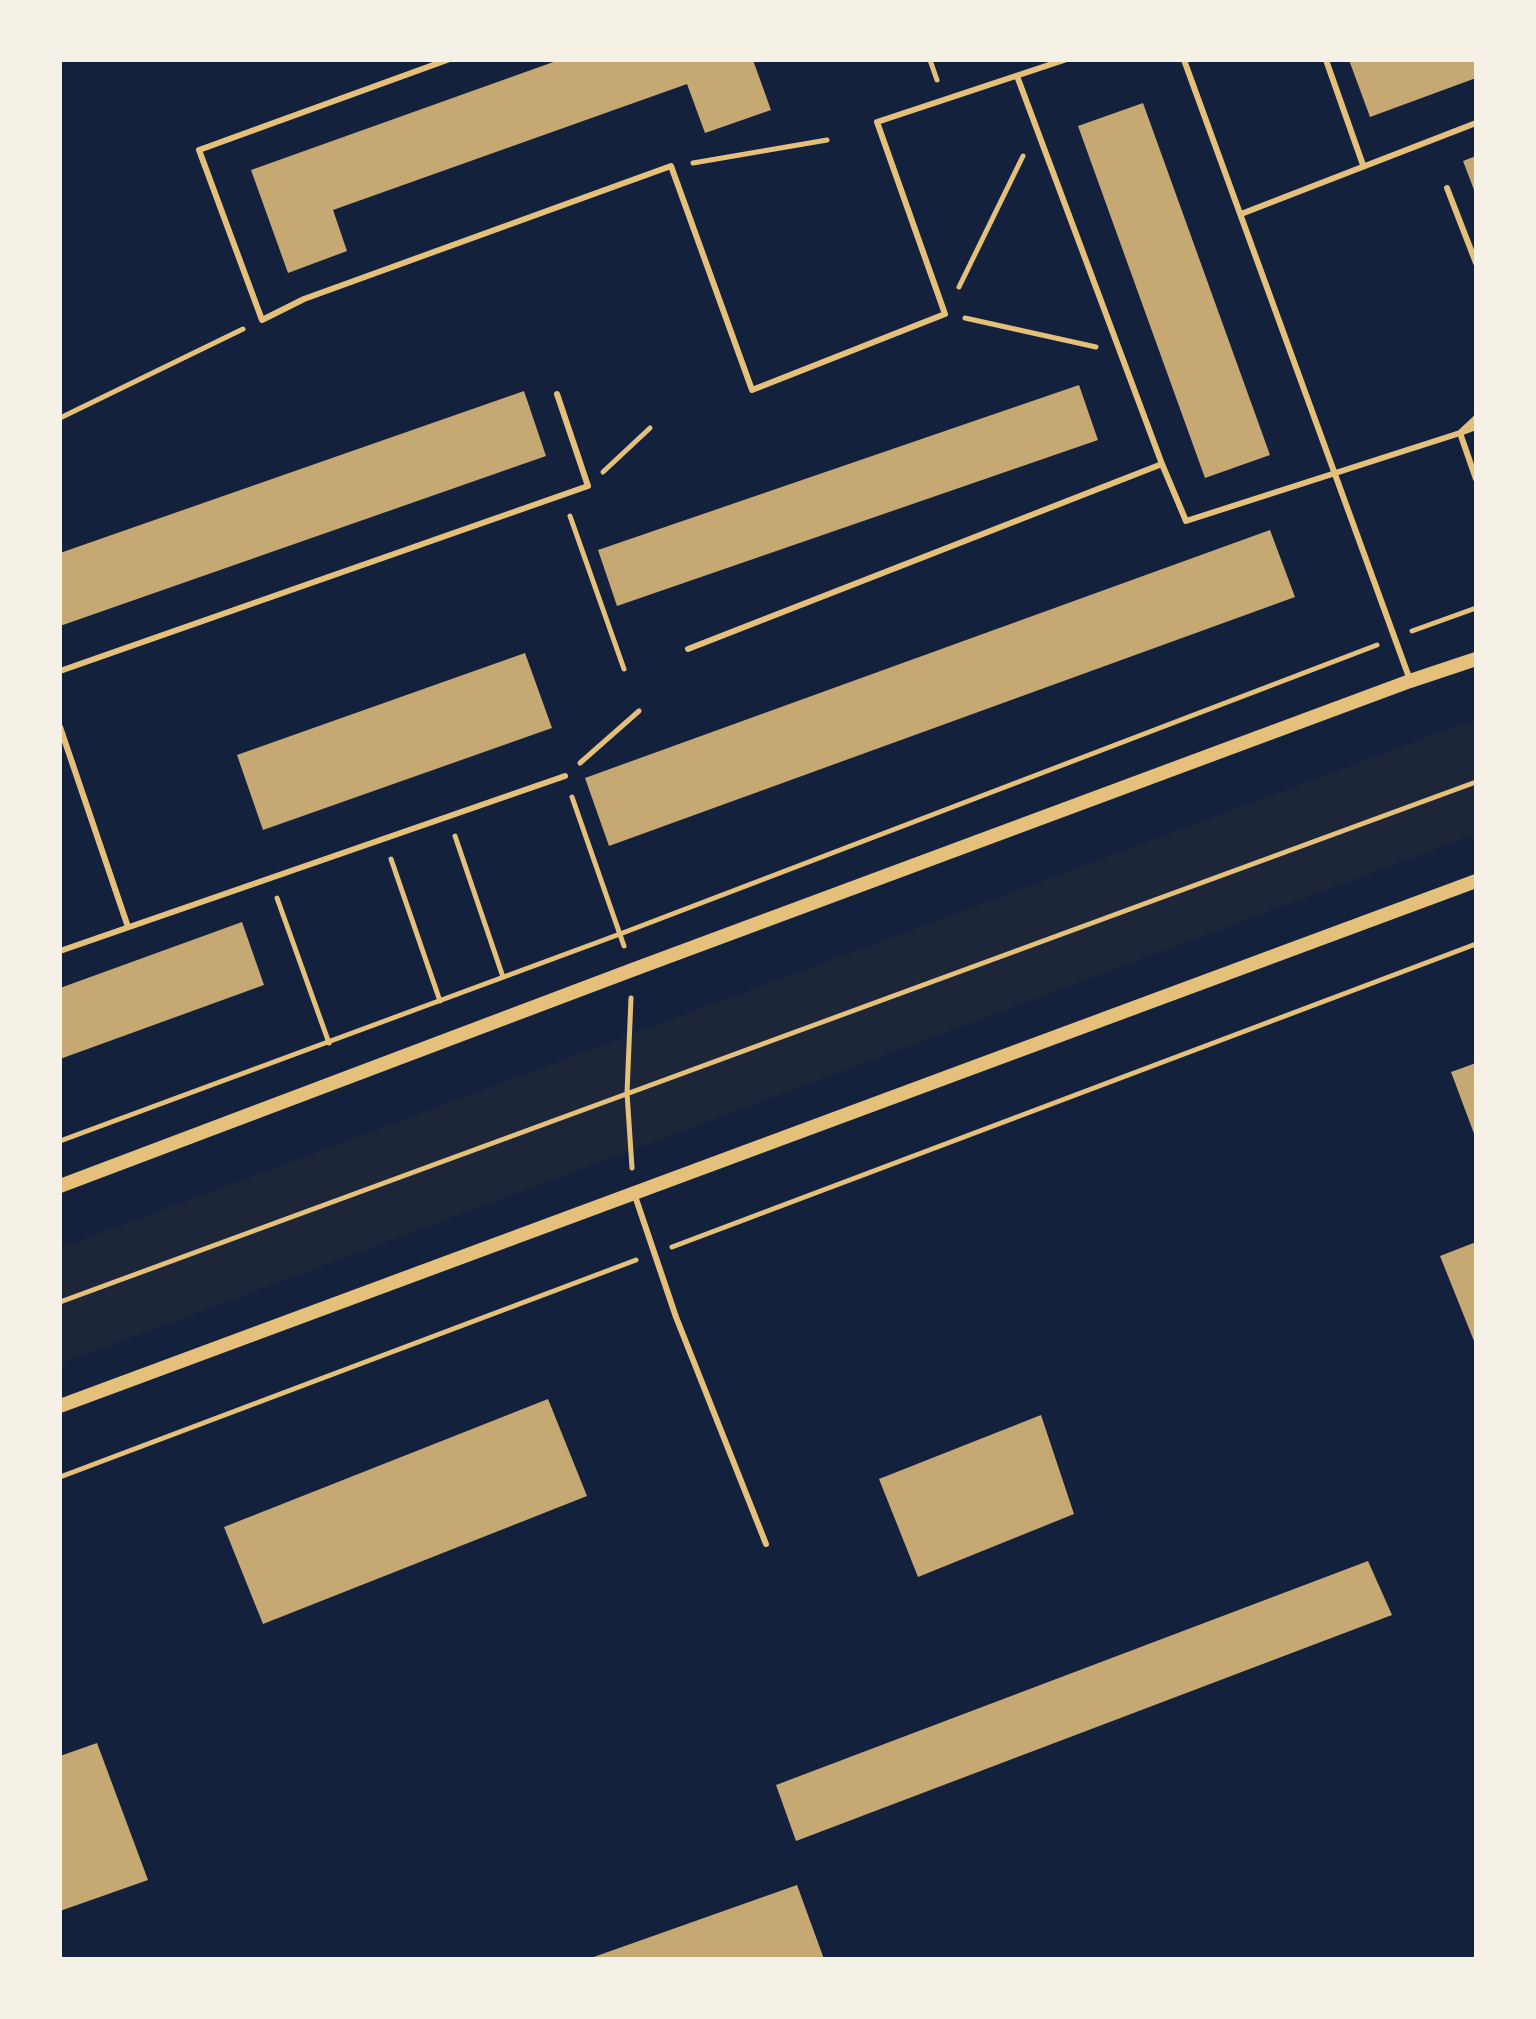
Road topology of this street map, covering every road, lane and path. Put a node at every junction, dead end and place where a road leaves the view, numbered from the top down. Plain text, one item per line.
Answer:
1 (447, 60) edge
2 (1064, 60) edge
3 (1184, 60) edge
4 (1326, 60) edge
5 (1017, 76) junction
6 (1476, 123) edge
7 (1037, 129) junction
8 (827, 140) dead end
9 (1363, 165) junction
10 (671, 166) junction
11 (1447, 188) dead end
12 (1241, 214) junction
13 (1476, 263) edge
14 (945, 314) junction
15 (262, 320) junction
16 (1120, 352) junction
17 (557, 394) dead end
18 (60, 418) edge
19 (1476, 418) edge
20 (1476, 427) edge
21 (650, 428) dead end
22 (1460, 433) junction
23 (1162, 464) junction
24 (1336, 475) junction
25 (1476, 479) edge
26 (588, 486) junction
27 (563, 494) junction
28 (1476, 608) edge
29 (1394, 638) junction
30 (688, 649) dead end
31 (1476, 659) edge
32 (624, 669) dead end
33 (60, 671) edge
34 (1410, 681) junction
35 (639, 711) dead end
36 (60, 727) edge
37 (565, 776) junction
38 (1476, 782) edge
39 (449, 816) junction
40 (384, 839) junction
41 (270, 878) junction
42 (1476, 881) edge
43 (128, 927) junction
44 (620, 934) junction
45 (1476, 944) edge
46 (60, 951) edge
47 (632, 970) junction
48 (503, 977) junction
49 (440, 1001) junction
50 (329, 1043) junction
51 (627, 1093) junction
52 (60, 1141) edge
53 (60, 1186) edge
54 (634, 1193) junction
55 (653, 1254) junction
56 (60, 1302) edge
57 (60, 1406) edge
58 (60, 1477) edge
59 (766, 1544) dead end

1 - 15 lane
2 - 5 lane
3 - 12 lane
4 - 9 lane
5 - 7 lane
5 - 14 lane
6 - 9 lane
7 - 14 path
7 - 16 lane
8 - 10 path
9 - 12 lane
10 - 14 lane
10 - 15 lane
11 - 13 lane
12 - 24 lane
14 - 16 path
15 - 18 path
16 - 23 lane
17 - 26 lane
19 - 22 lane
20 - 22 lane
21 - 26 path
22 - 24 lane
22 - 25 lane
23 - 24 lane
23 - 30 lane
24 - 29 lane
26 - 27 lane
27 - 32 path
27 - 33 lane
28 - 29 path
29 - 34 lane
29 - 44 path
31 - 34 street
34 - 47 street
35 - 37 path
36 - 43 lane
37 - 39 lane
37 - 44 path
38 - 51 path
39 - 40 lane
39 - 48 path
40 - 41 lane
40 - 49 path
41 - 43 lane
41 - 50 path
42 - 54 street
43 - 46 lane
44 - 47 path
44 - 48 path
45 - 55 path
47 - 51 path
47 - 53 street
48 - 49 path
49 - 50 path
50 - 52 path
51 - 54 path
51 - 56 path
54 - 55 lane
54 - 57 street
55 - 58 path
55 - 59 lane

